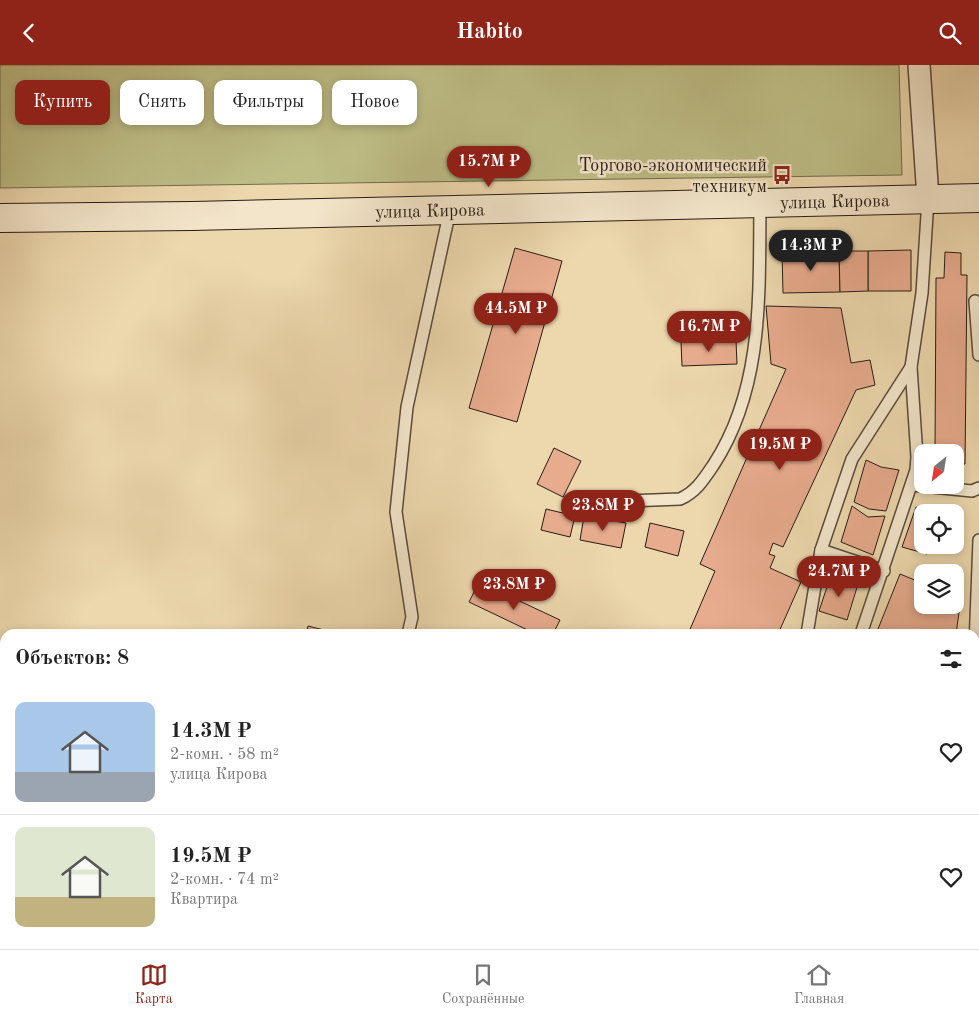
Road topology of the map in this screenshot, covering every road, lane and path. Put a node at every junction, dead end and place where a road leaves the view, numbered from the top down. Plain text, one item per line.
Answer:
1 (919, 65) edge
2 (928, 198) junction
3 (979, 198) edge
4 (760, 203) junction
5 (450, 210) junction
6 (0, 218) edge
7 (975, 301) dead end
8 (979, 355) edge
9 (911, 367) junction
10 (912, 485) junction
11 (979, 487) edge
12 (576, 503) dead end
13 (979, 540) edge
14 (821, 550) junction
15 (884, 571) junction
16 (409, 629) edge
17 (808, 629) edge
18 (863, 629) edge
19 (976, 629) edge

1 - 2 street
2 - 3 main road, улица Кирова
2 - 4 main road, улица Кирова
2 - 9 lane
4 - 5 main road, улица Кирова
4 - 12 lane
5 - 6 main road, улица Кирова
5 - 16 lane
7 - 8 lane
9 - 10 lane
9 - 14 lane
10 - 11 lane
10 - 15 lane
13 - 19 lane
14 - 15 lane
14 - 17 lane
15 - 18 lane

